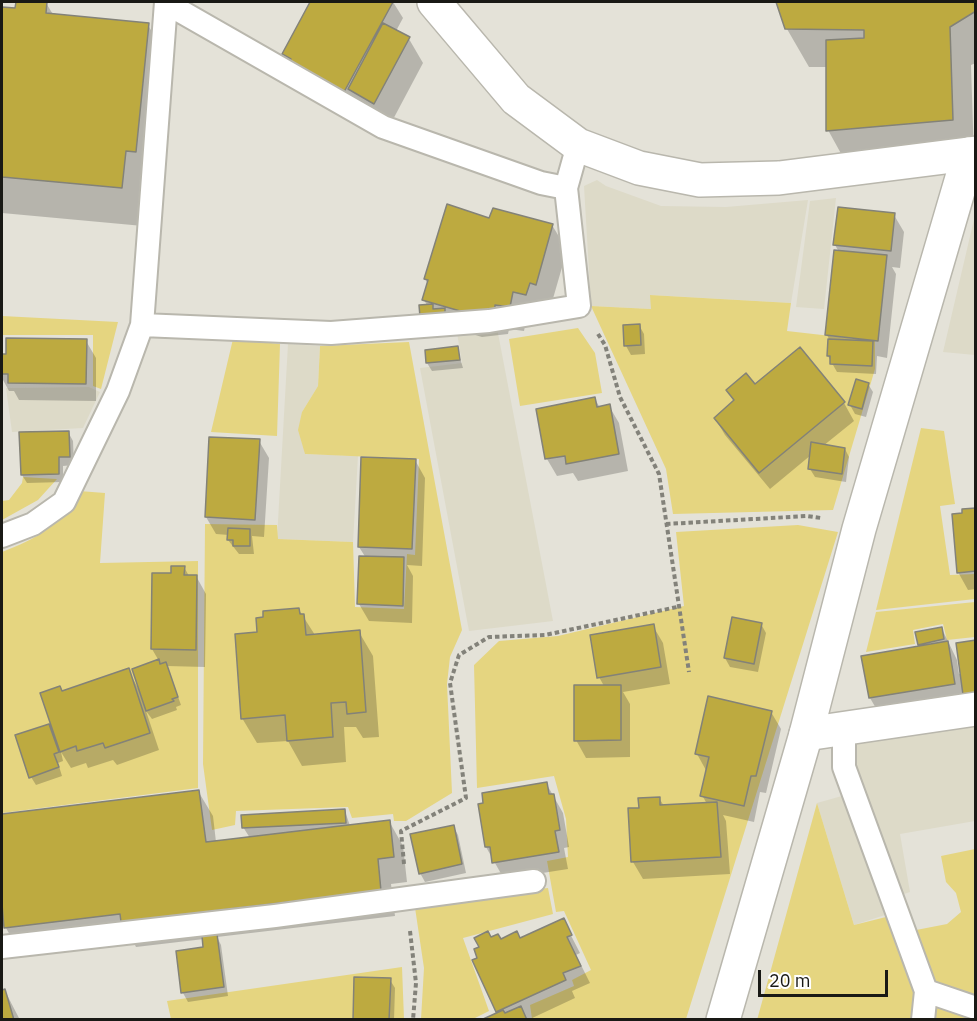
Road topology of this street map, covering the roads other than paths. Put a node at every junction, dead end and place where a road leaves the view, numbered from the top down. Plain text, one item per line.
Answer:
1 (166, 2) edge
2 (434, 2) edge
3 (578, 145) junction
4 (973, 147) edge
5 (566, 188) junction
6 (142, 325) junction
7 (2, 536) edge
8 (975, 709) edge
9 (844, 728) junction
10 (806, 734) junction
11 (534, 881) dead end
12 (2, 947) edge
13 (926, 991) junction
14 (975, 1008) edge
15 (723, 1020) edge
16 (923, 1020) edge

1 - 5 lane
1 - 6 lane
2 - 3 street
3 - 4 street
3 - 5 lane
4 - 10 street
5 - 6 lane
6 - 7 lane
8 - 9 street
9 - 10 street
9 - 13 lane
10 - 15 street
11 - 12 lane
13 - 14 lane
13 - 16 lane

